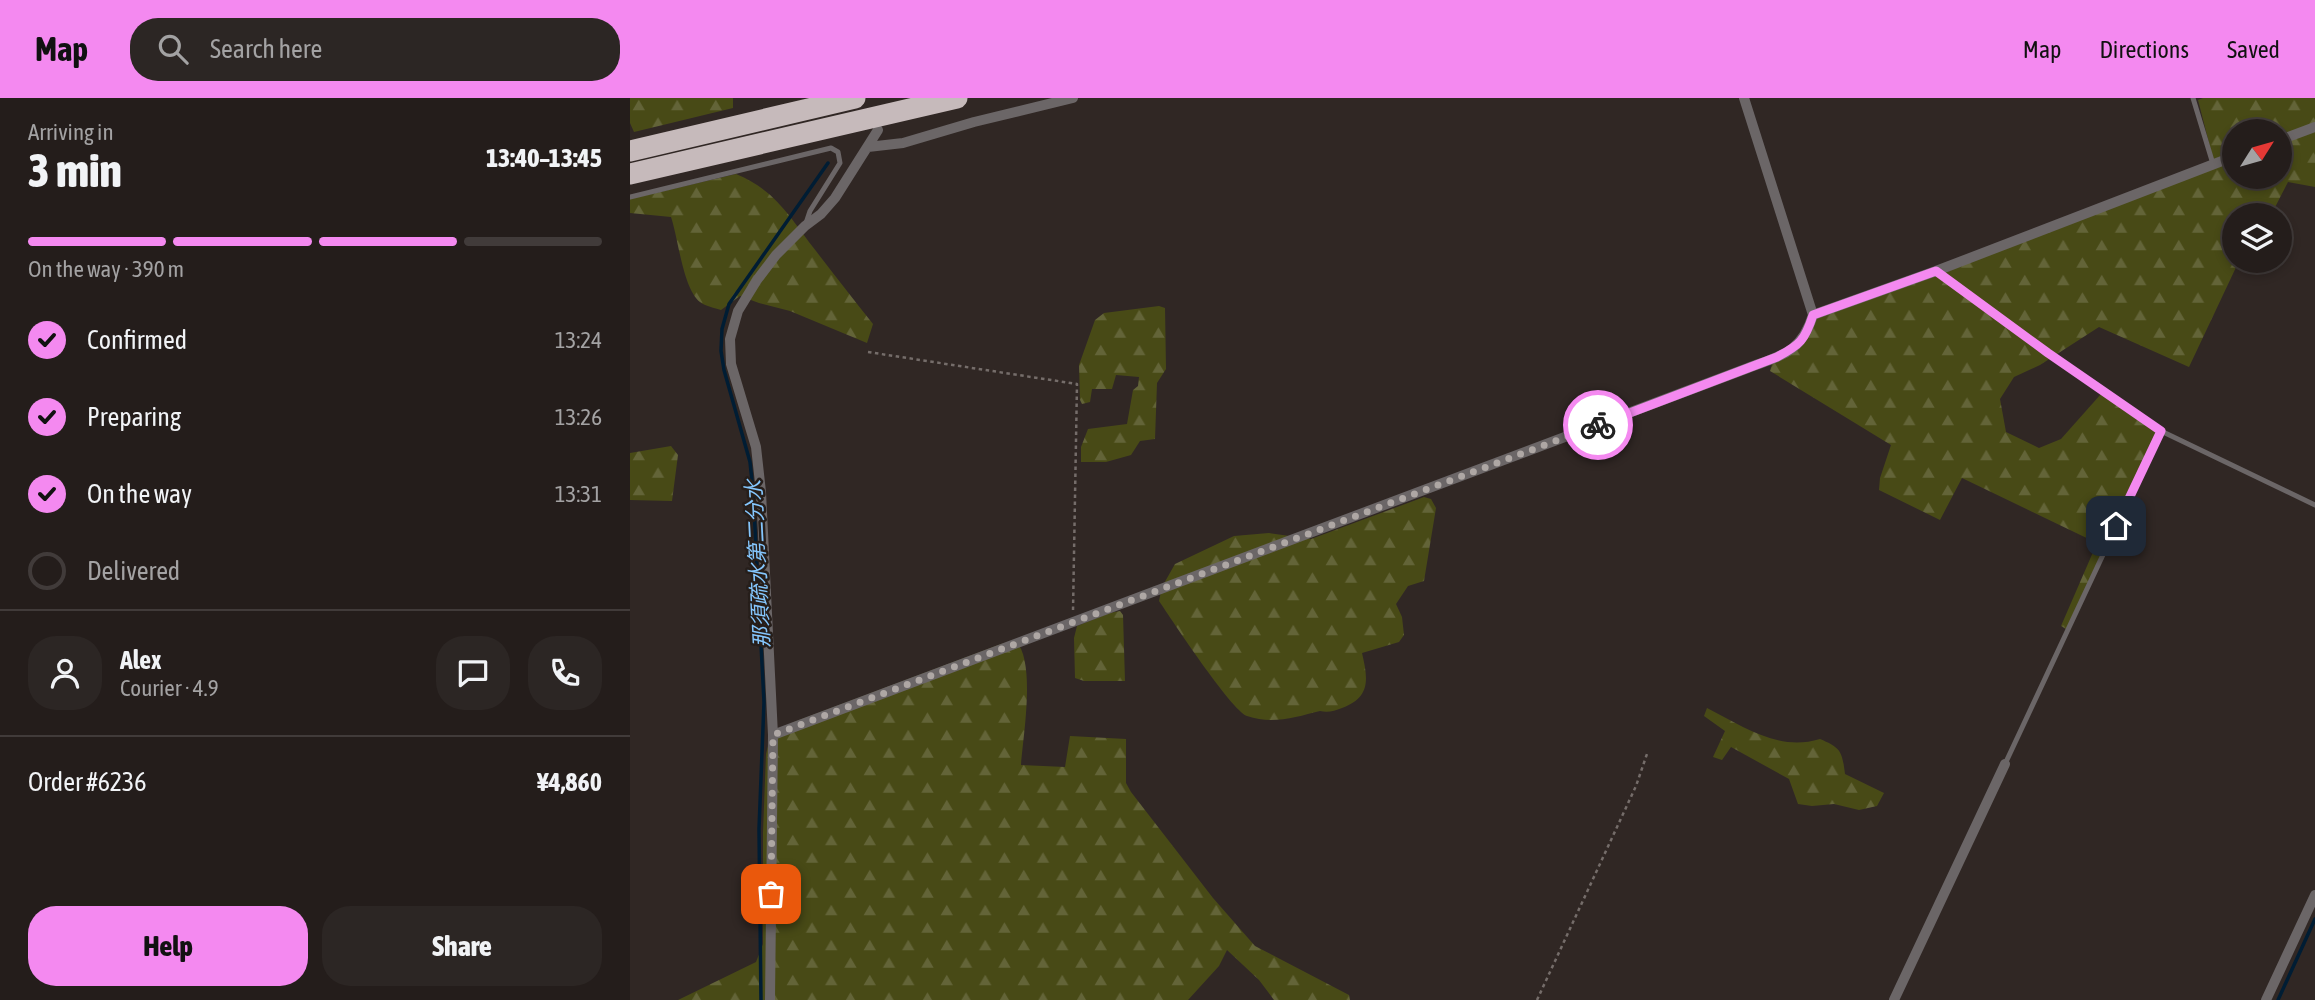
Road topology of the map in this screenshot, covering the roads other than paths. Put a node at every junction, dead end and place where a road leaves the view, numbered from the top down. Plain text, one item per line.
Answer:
1 (855, 98) edge
2 (957, 98) edge
3 (1073, 98) edge
4 (1744, 98) edge
5 (2193, 98) edge
6 (2315, 127) edge
7 (878, 130) dead end
8 (2292, 136) edge
9 (868, 148) junction
10 (630, 151) edge
11 (2222, 161) edge
12 (2213, 164) junction
13 (630, 174) edge
14 (630, 197) edge
15 (805, 226) junction
16 (1936, 271) junction
17 (1813, 315) junction
18 (2161, 431) junction
19 (2315, 505) edge
20 (773, 735) junction
21 (2005, 764) joint
22 (2315, 895) edge
23 (770, 1000) edge
24 (1894, 1000) edge
25 (2266, 1000) edge

1 - 10 highway
2 - 13 highway
3 - 9 street
4 - 17 street
5 - 12 lane
6 - 8 street
7 - 9 street
9 - 15 street
11 - 12 street
12 - 16 street
14 - 15 lane
15 - 20 street
16 - 17 street
16 - 18 lane
17 - 20 street
18 - 19 lane
18 - 21 lane
20 - 23 street
21 - 24 street
22 - 25 street

